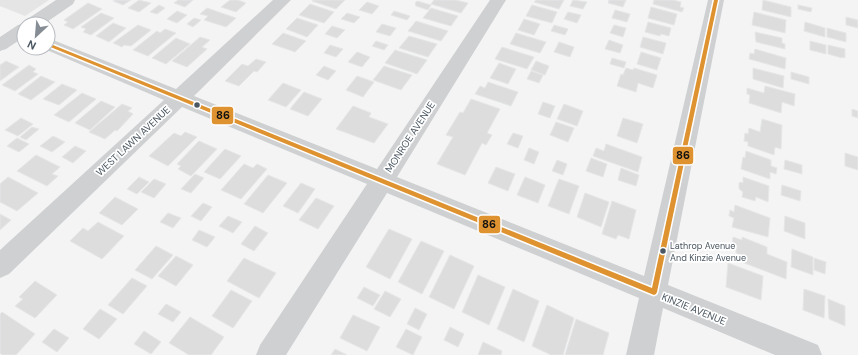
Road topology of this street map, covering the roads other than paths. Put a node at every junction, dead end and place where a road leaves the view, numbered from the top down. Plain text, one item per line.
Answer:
1 (67, 0) edge
2 (283, 0) edge
3 (498, 0) edge
4 (716, 0) edge
5 (45, 16) edge
6 (0, 24) edge
7 (16, 28) edge
8 (16, 35) edge
9 (0, 45) edge
10 (56, 47) edge
11 (179, 98) junction
12 (382, 181) junction
13 (0, 266) edge
14 (654, 292) junction
15 (270, 355) edge
16 (640, 355) edge
17 (808, 355) edge

1 - 5 street
2 - 11 street, WEST LAWN AVENUE
3 - 12 street, MONROE AVENUE
4 - 14 street
6 - 7 street
8 - 9 street
10 - 11 street, KINZIE AVENUE
11 - 12 street, KINZIE AVENUE
11 - 13 street, WEST LAWN AVENUE
12 - 14 street, KINZIE AVENUE
12 - 15 street, MONROE AVENUE
14 - 16 street
14 - 17 street, KINZIE AVENUE

